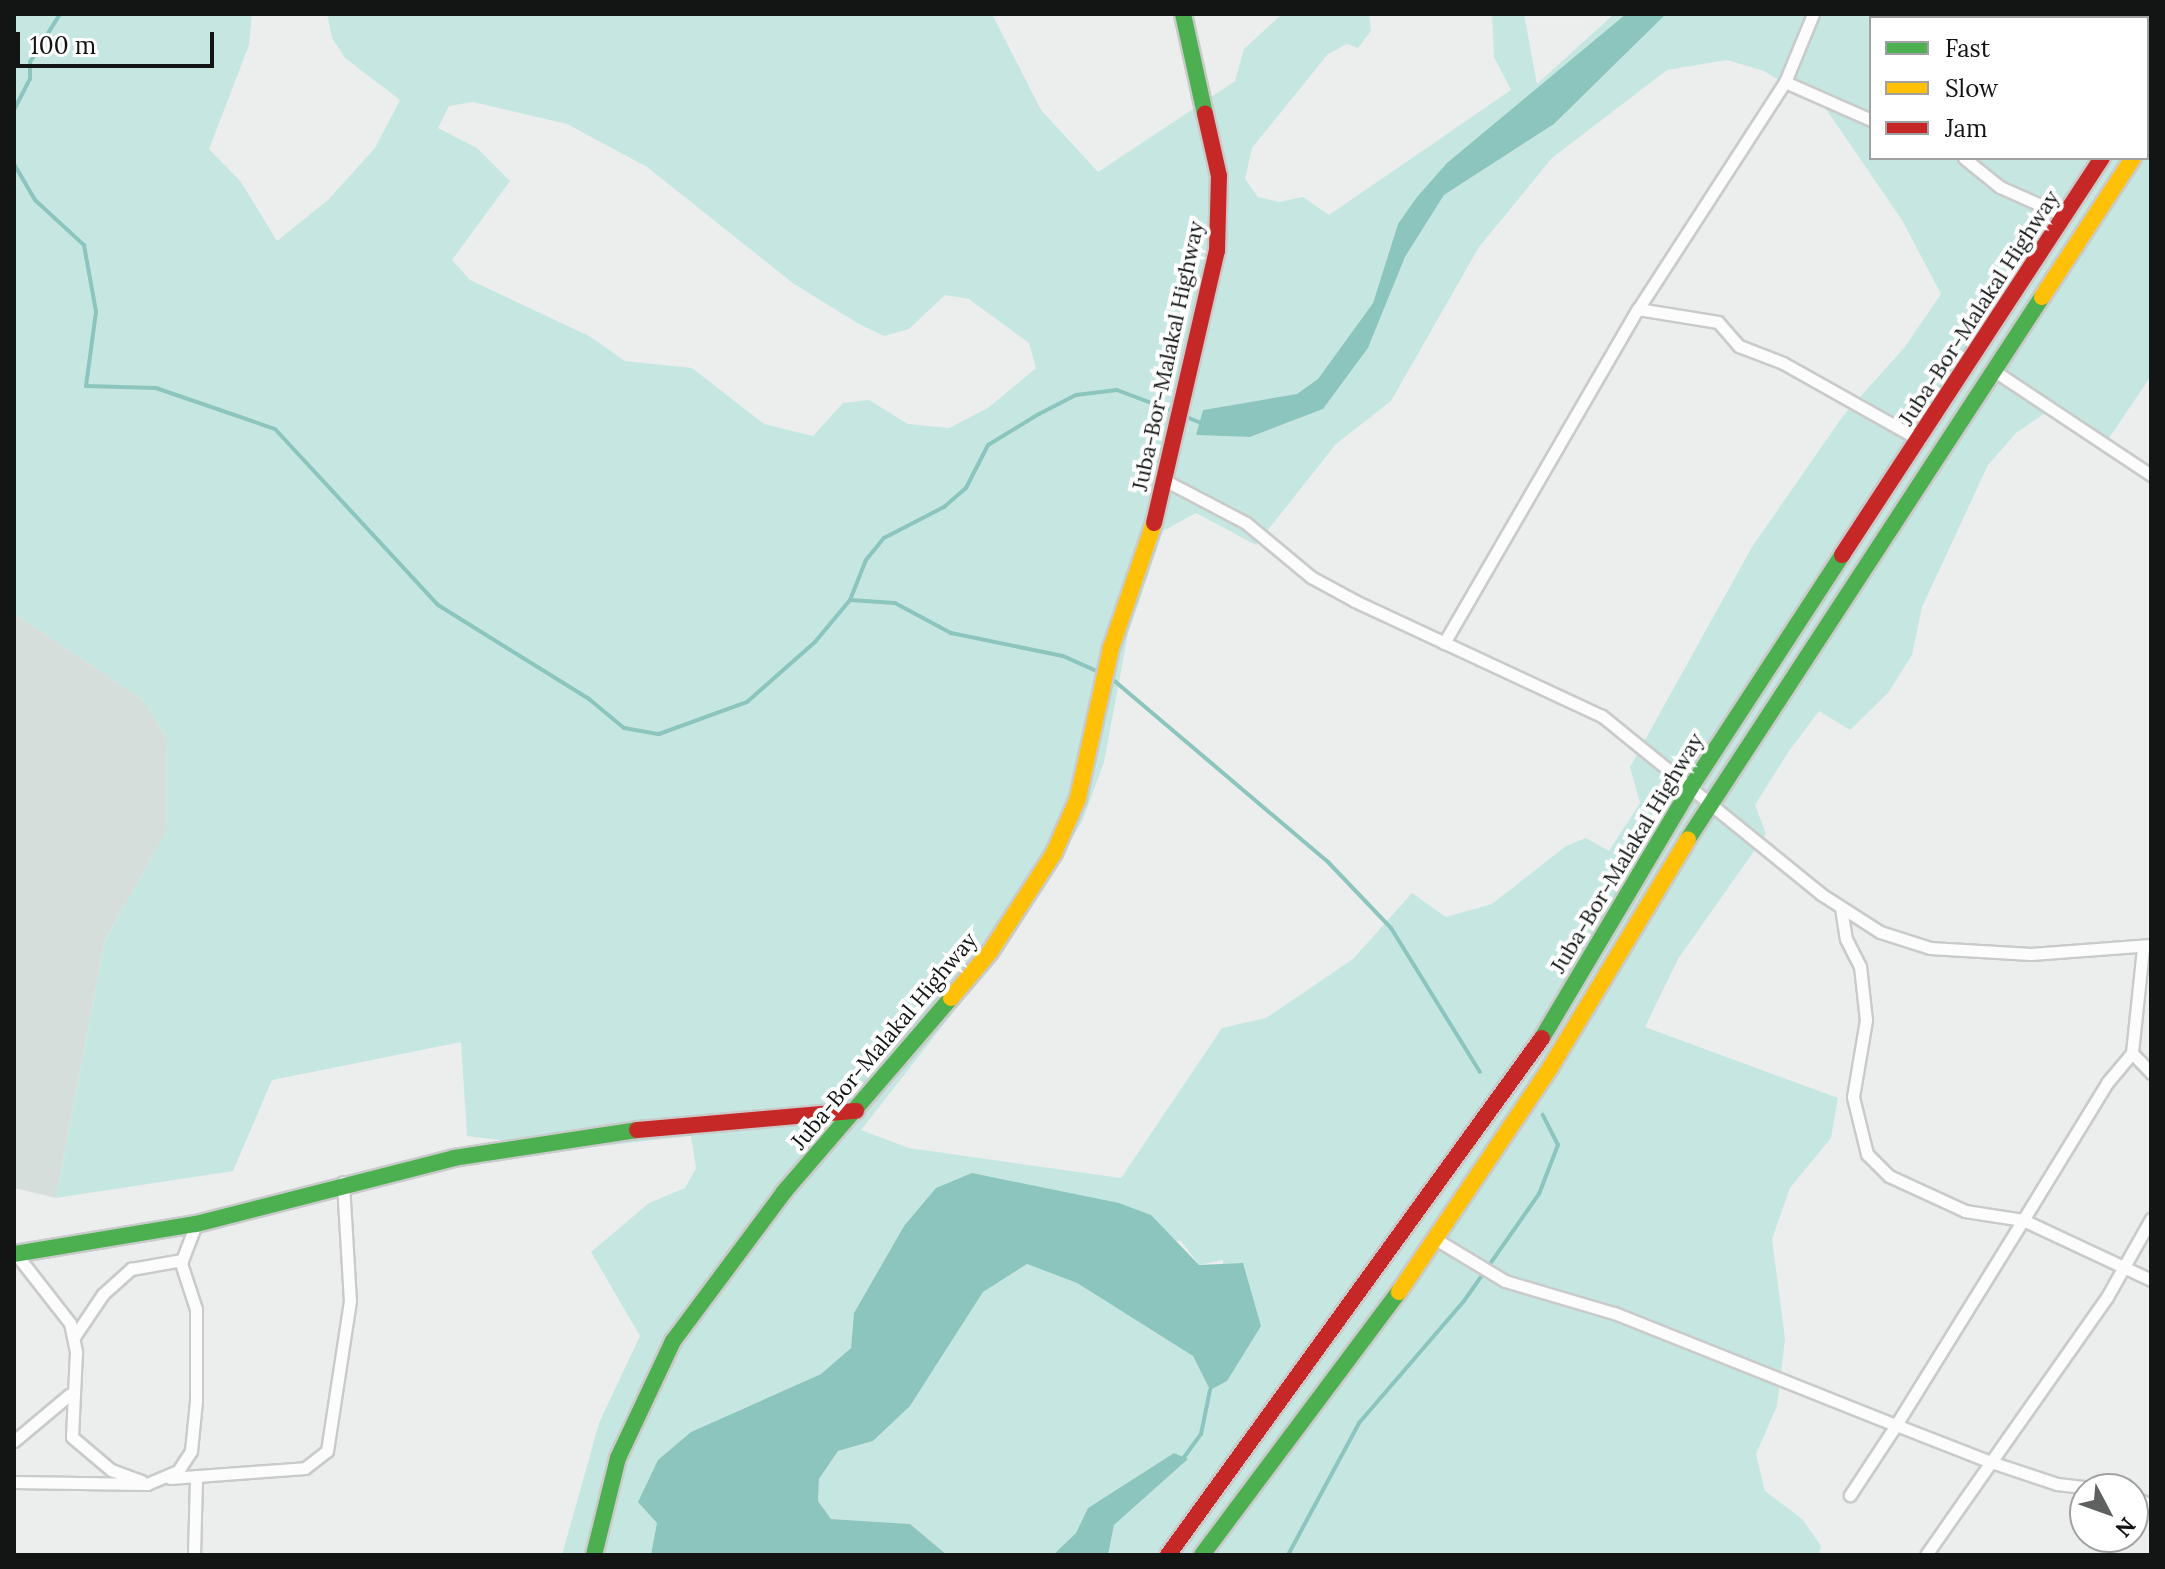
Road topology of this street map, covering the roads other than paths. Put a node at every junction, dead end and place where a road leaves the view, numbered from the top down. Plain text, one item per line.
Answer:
1 (1183, 14) edge
2 (1813, 14) edge
3 (1785, 82) junction
4 (1869, 119) edge
5 (1966, 160) edge
6 (2101, 160) edge
7 (2132, 160) edge
8 (2065, 216) junction
9 (1638, 309) junction
10 (1996, 372) junction
11 (1920, 440) junction
12 (2151, 475) edge
13 (1168, 482) junction
14 (1444, 643) junction
15 (1691, 787) junction
16 (1710, 803) junction
17 (1841, 908) junction
18 (2151, 945) edge
19 (2132, 1053) junction
20 (2151, 1073) edge
21 (856, 1111) junction
22 (343, 1182) junction
23 (2151, 1219) edge
24 (2023, 1220) junction
25 (196, 1224) junction
26 (1437, 1240) junction
27 (15, 1254) edge
28 (182, 1260) junction
29 (2125, 1264) junction
30 (2151, 1280) edge
31 (74, 1337) junction
32 (69, 1395) junction
33 (1896, 1425) junction
34 (14, 1441) edge
35 (1991, 1462) junction
36 (196, 1476) junction
37 (170, 1478) junction
38 (14, 1482) edge
39 (147, 1484) junction
40 (2069, 1485) edge
41 (1850, 1495) dead end
42 (194, 1555) edge
43 (594, 1555) edge
44 (1168, 1555) edge
45 (1202, 1555) edge
46 (1926, 1555) edge

1 - 13 main road, Juba-Bor-Malakal Highway
2 - 3 street
3 - 4 street
3 - 9 street
5 - 8 street
6 - 8 main road, Juba-Bor-Malakal Highway
7 - 10 main road, Juba-Bor-Malakal Highway
8 - 11 main road, Juba-Bor-Malakal Highway
9 - 11 street
9 - 14 street
10 - 12 street
10 - 16 main road, Juba-Bor-Malakal Highway
11 - 15 main road, Juba-Bor-Malakal Highway
13 - 14 street
13 - 21 main road, Juba-Bor-Malakal Highway
14 - 15 street
15 - 16 street
15 - 44 main road, Juba-Bor-Malakal Highway
16 - 17 street
16 - 26 main road, Juba-Bor-Malakal Highway
17 - 18 street
17 - 24 street
18 - 19 street
19 - 20 street
19 - 24 street
21 - 22 main road
21 - 43 main road, Juba-Bor-Malakal Highway
22 - 25 main road
22 - 36 street
23 - 29 street
24 - 29 street
24 - 33 street
25 - 27 main road
25 - 28 street
26 - 33 street
26 - 45 main road, Juba-Bor-Malakal Highway
27 - 31 street
28 - 31 street
28 - 37 street
29 - 30 street
29 - 35 street
31 - 32 street
32 - 34 street
32 - 39 street
33 - 35 street
33 - 41 street
35 - 40 street
35 - 46 street
36 - 37 street
36 - 42 street
37 - 39 street
38 - 39 street

